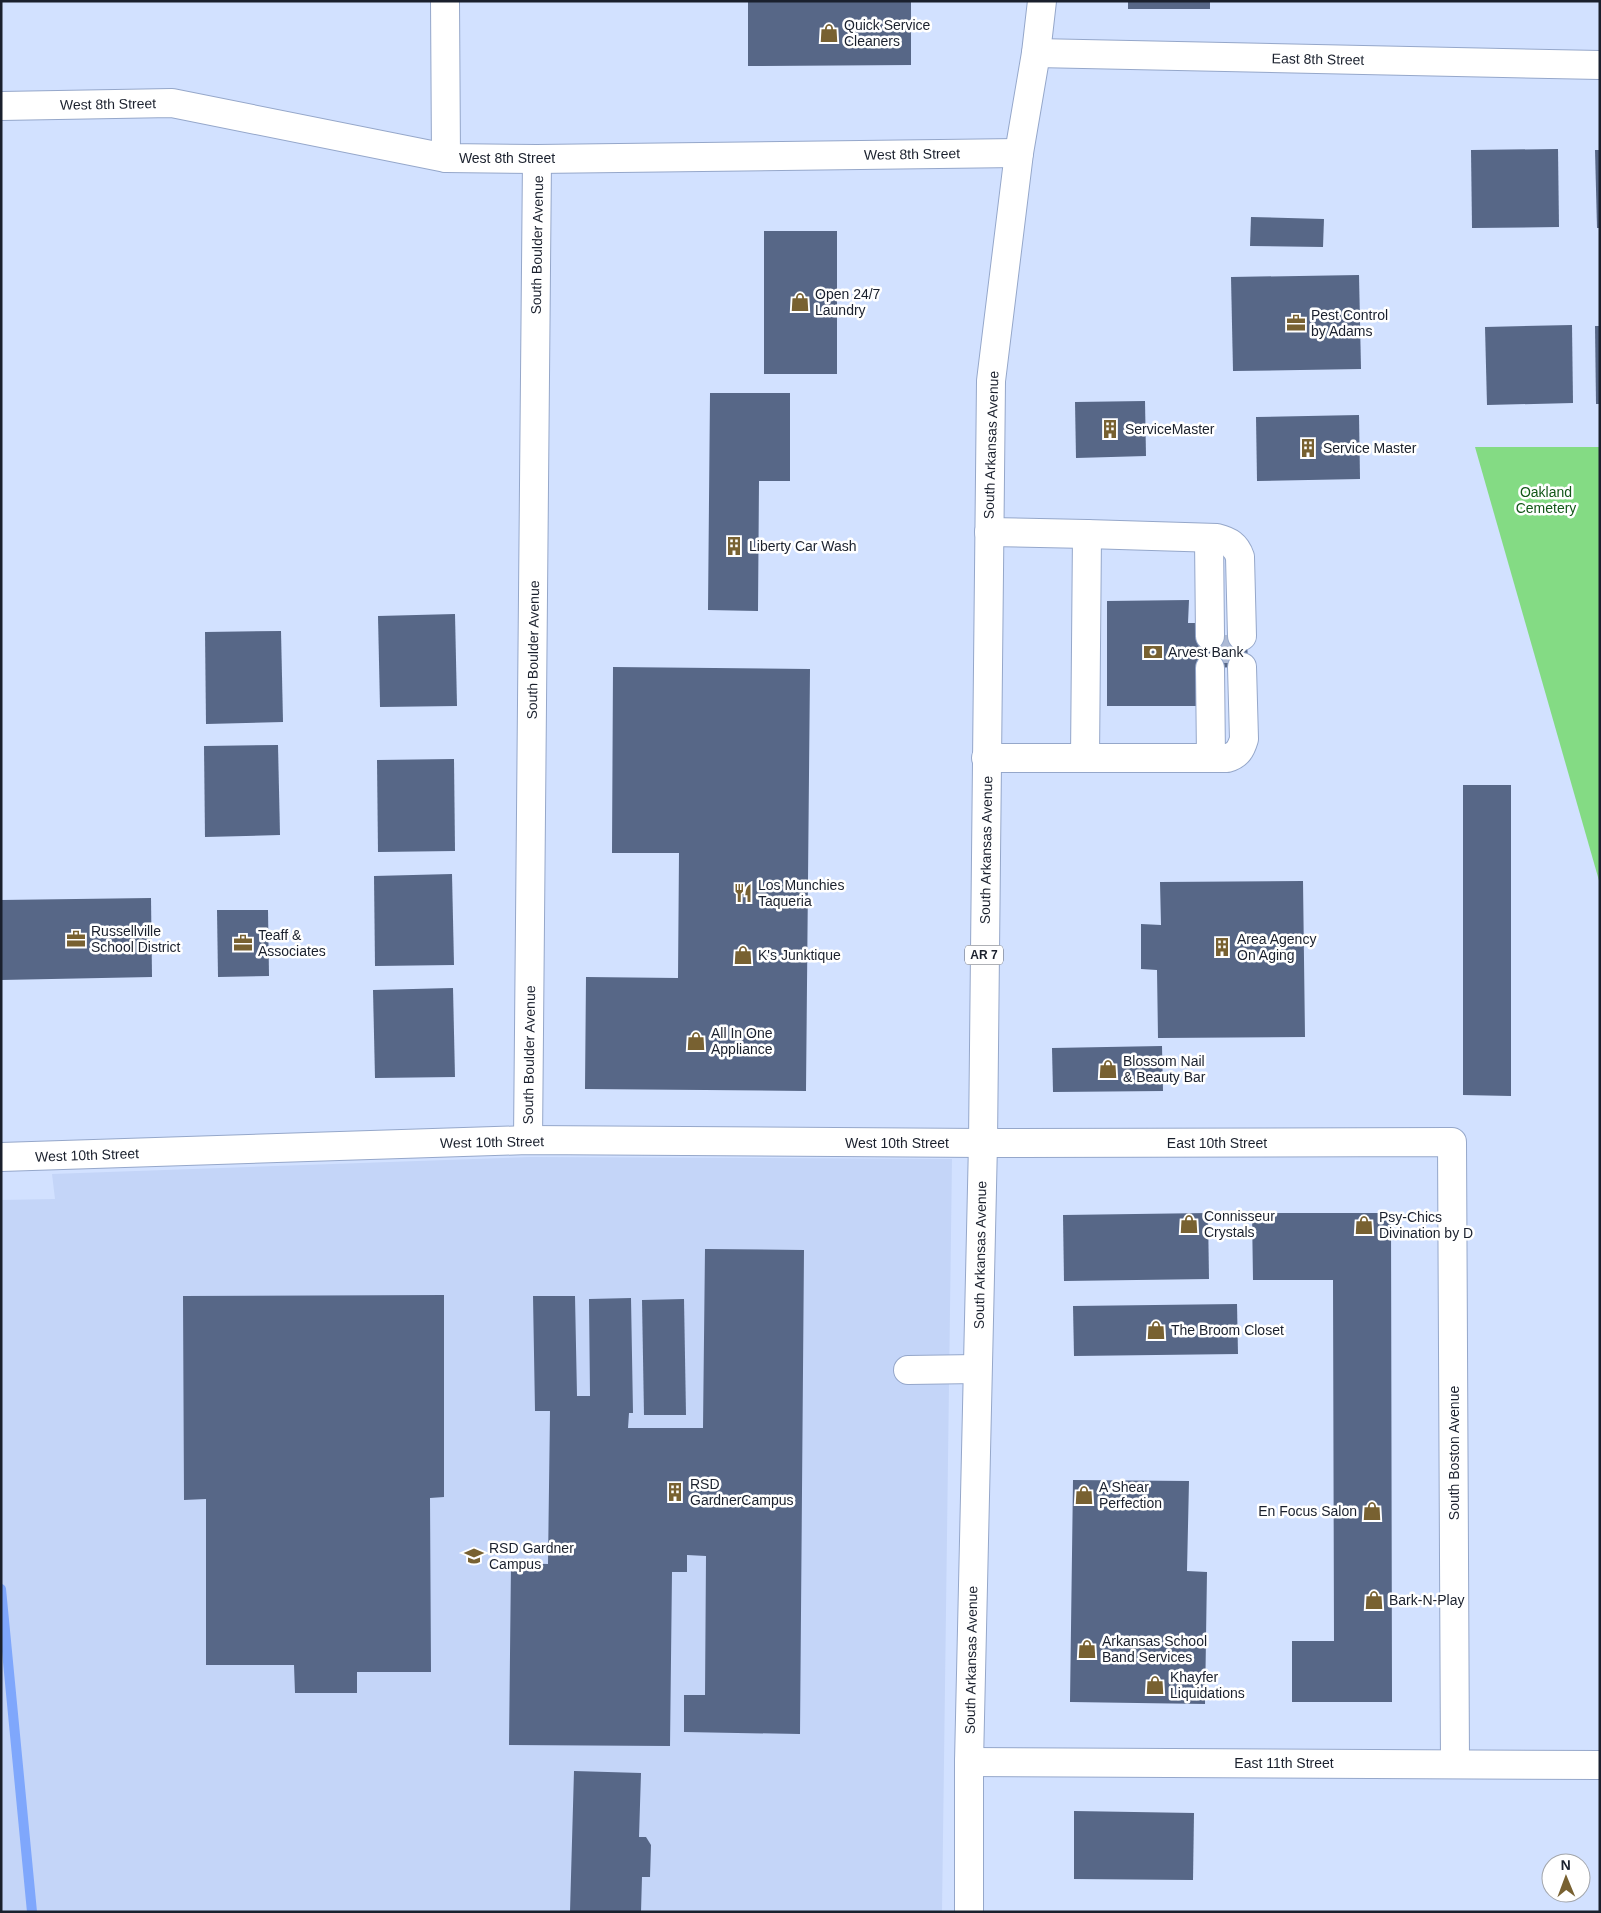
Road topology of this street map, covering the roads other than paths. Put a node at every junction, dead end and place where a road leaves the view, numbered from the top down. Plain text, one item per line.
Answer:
1 (446, 1) edge
2 (1042, 1) edge
3 (1036, 53) junction
4 (1600, 65) edge
5 (1, 106) edge
6 (1018, 152) junction
7 (446, 158) junction
8 (537, 159) junction
9 (988, 532) junction
10 (1087, 534) junction
11 (1226, 635) tunnel mouth
12 (1226, 667) tunnel mouth
13 (986, 758) junction
14 (1085, 758) junction
15 (528, 1140) junction
16 (1452, 1142) joint
17 (982, 1143) junction
18 (1, 1158) edge
19 (908, 1370) dead end
20 (977, 1370) junction
21 (969, 1762) junction
22 (1455, 1764) junction
23 (1600, 1765) edge
24 (970, 1912) edge

1 - 7 main road
2 - 3 main road, South Arkansas Avenue / AR 7
3 - 4 main road, East 8th Street
3 - 6 main road, South Arkansas Avenue / AR 7
5 - 7 main road, West 8th Street
6 - 8 main road, West 8th Street
6 - 9 main road, South Arkansas Avenue / AR 7
7 - 8 main road, West 8th Street
8 - 15 main road, South Boulder Avenue
9 - 10 main road
9 - 13 main road, South Arkansas Avenue / AR 7
10 - 11 main road
10 - 14 main road
12 - 14 main road
13 - 14 main road
13 - 17 main road, South Arkansas Avenue / AR 7
15 - 17 main road, West 10th Street
15 - 18 main road, West 10th Street
16 - 17 main road, East 10th Street
16 - 22 main road, South Boston Avenue
17 - 20 main road, South Arkansas Avenue / AR 7
19 - 20 main road
20 - 21 main road, South Arkansas Avenue / AR 7
21 - 22 main road, East 11th Street
21 - 24 main road, South Arkansas Avenue / AR 7
22 - 23 main road, East 11th Street

